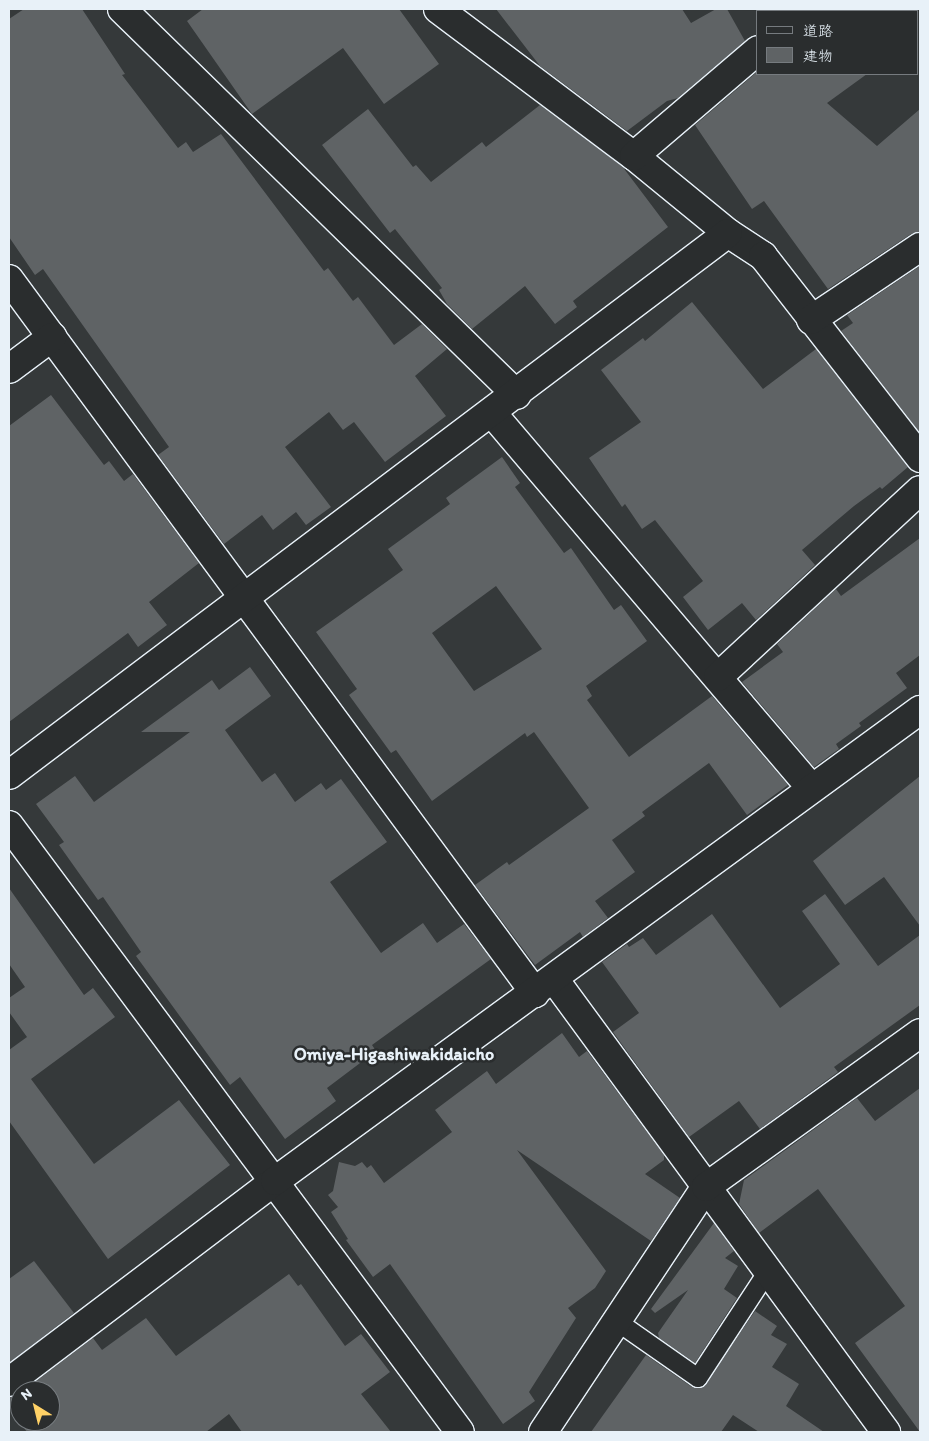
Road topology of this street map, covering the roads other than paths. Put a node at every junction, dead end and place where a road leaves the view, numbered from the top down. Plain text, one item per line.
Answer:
1 (122, 9) edge
2 (438, 9) edge
3 (756, 52) edge
4 (634, 156) junction
5 (728, 233) junction
6 (920, 247) edge
7 (9, 279) edge
8 (811, 320) junction
9 (52, 338) junction
10 (9, 369) edge
11 (516, 395) junction
12 (492, 413) junction
13 (920, 458) edge
14 (920, 490) edge
15 (245, 599) junction
16 (718, 677) junction
17 (920, 710) edge
18 (9, 775) edge
19 (811, 788) junction
20 (9, 825) edge
21 (544, 986) junction
22 (920, 1033) edge
23 (275, 1181) junction
24 (706, 1187) junction
25 (768, 1271) junction
26 (615, 1320) junction
27 (9, 1382) edge
28 (460, 1432) edge
29 (543, 1432) edge
30 (886, 1432) edge

1 - 11 street
2 - 4 street
3 - 4 street
4 - 5 street
5 - 8 street
5 - 11 street
6 - 8 street
7 - 9 street
8 - 13 street
9 - 10 street
9 - 15 street
11 - 12 street
12 - 15 street
12 - 16 street
14 - 16 street
15 - 18 street
15 - 21 street
16 - 19 street
17 - 19 street
19 - 21 street
20 - 23 street
21 - 23 street
21 - 24 street
22 - 24 street
23 - 27 street
23 - 28 street
24 - 25 street
24 - 26 street
25 - 26 lane
25 - 30 street
26 - 29 street

